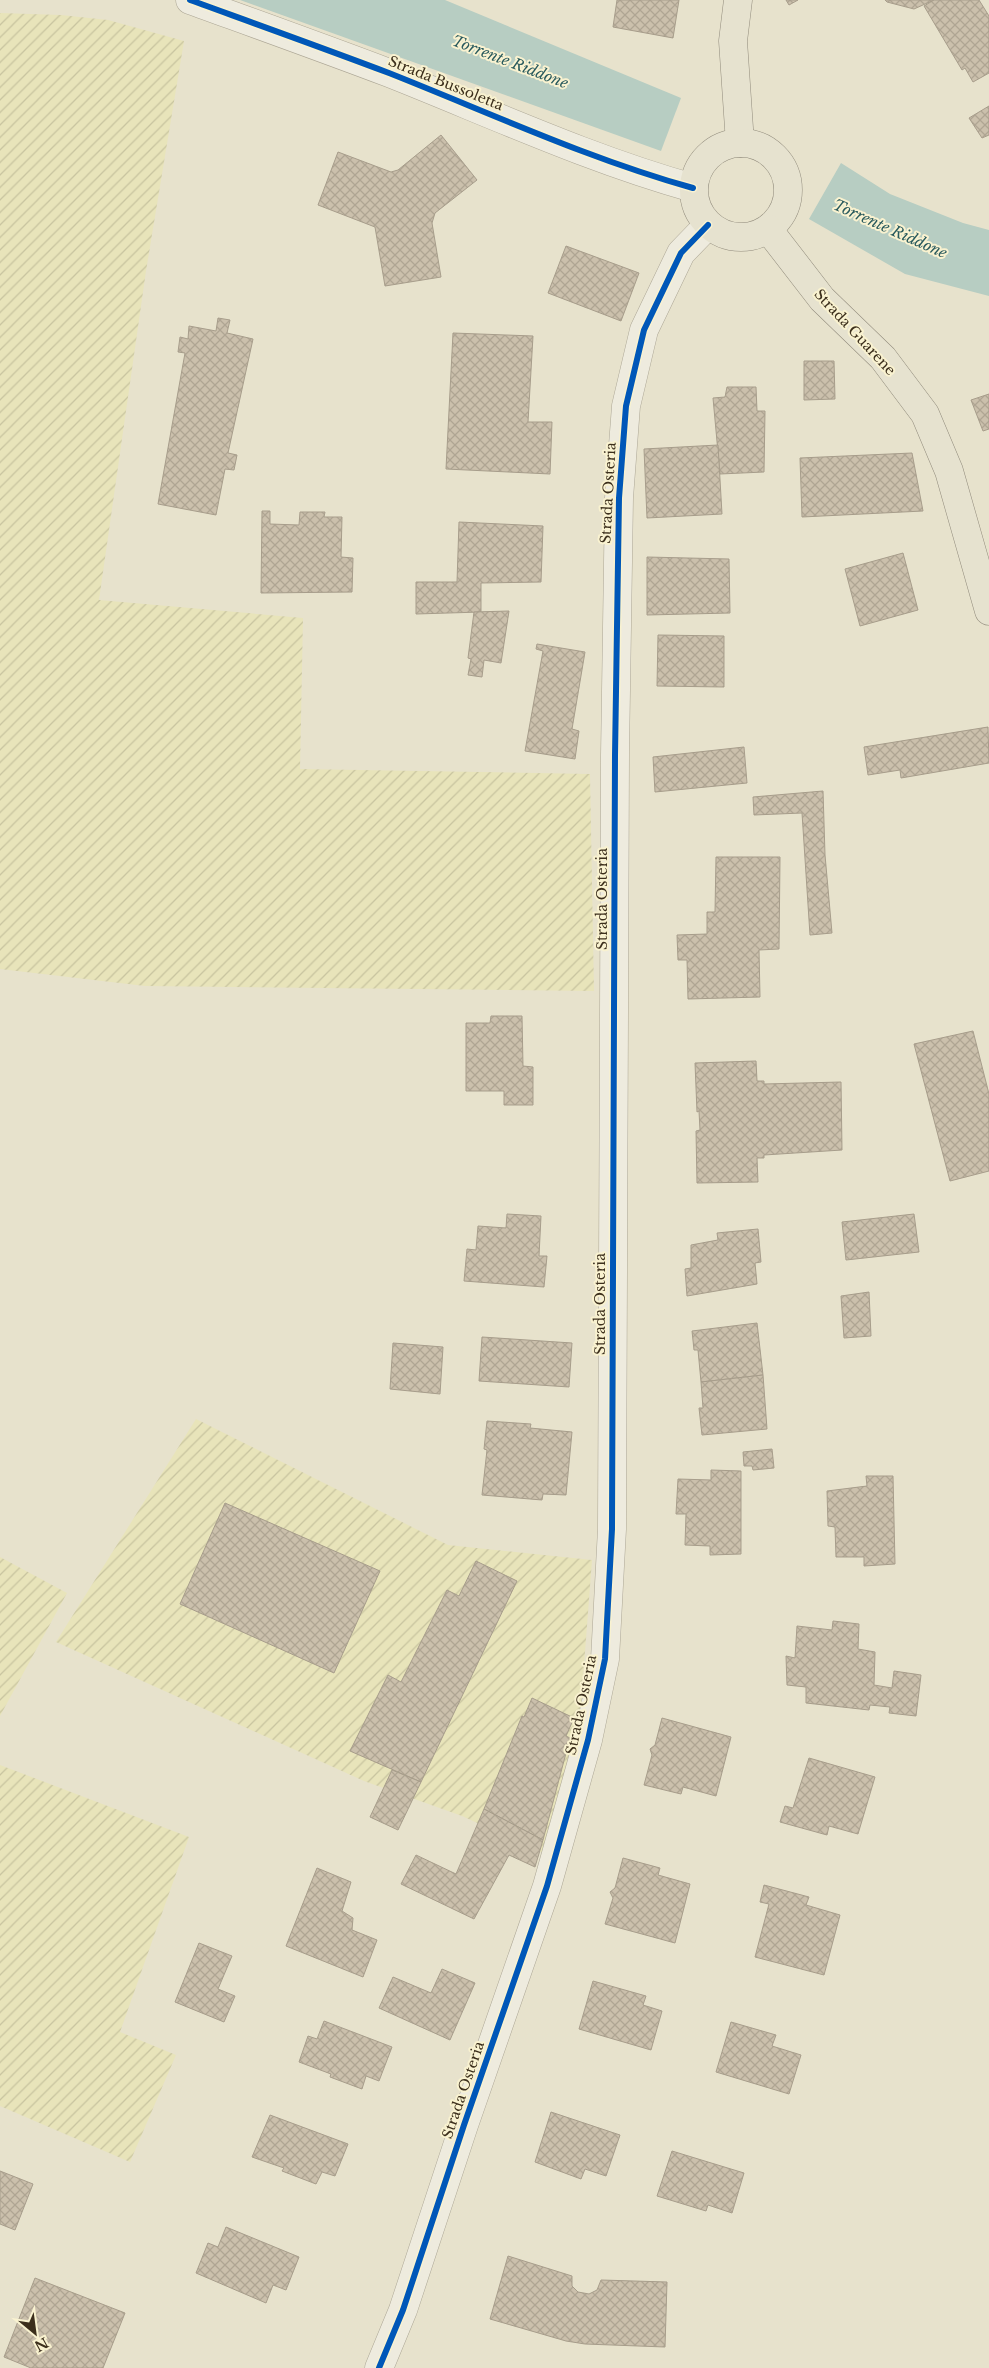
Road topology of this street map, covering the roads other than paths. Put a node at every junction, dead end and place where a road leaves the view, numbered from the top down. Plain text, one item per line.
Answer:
1 (190, 0) edge
2 (738, 0) edge
3 (740, 143) junction
4 (693, 188) junction
5 (708, 224) junction
6 (768, 229) junction
7 (989, 611) edge
8 (379, 2368) edge

1 - 4 street, Strada Bussoletta
2 - 3 main road
3 - 4 main road
3 - 6 main road
4 - 5 main road
5 - 6 main road
5 - 8 street, Strada Osteria
6 - 7 main road, Strada Guarene

